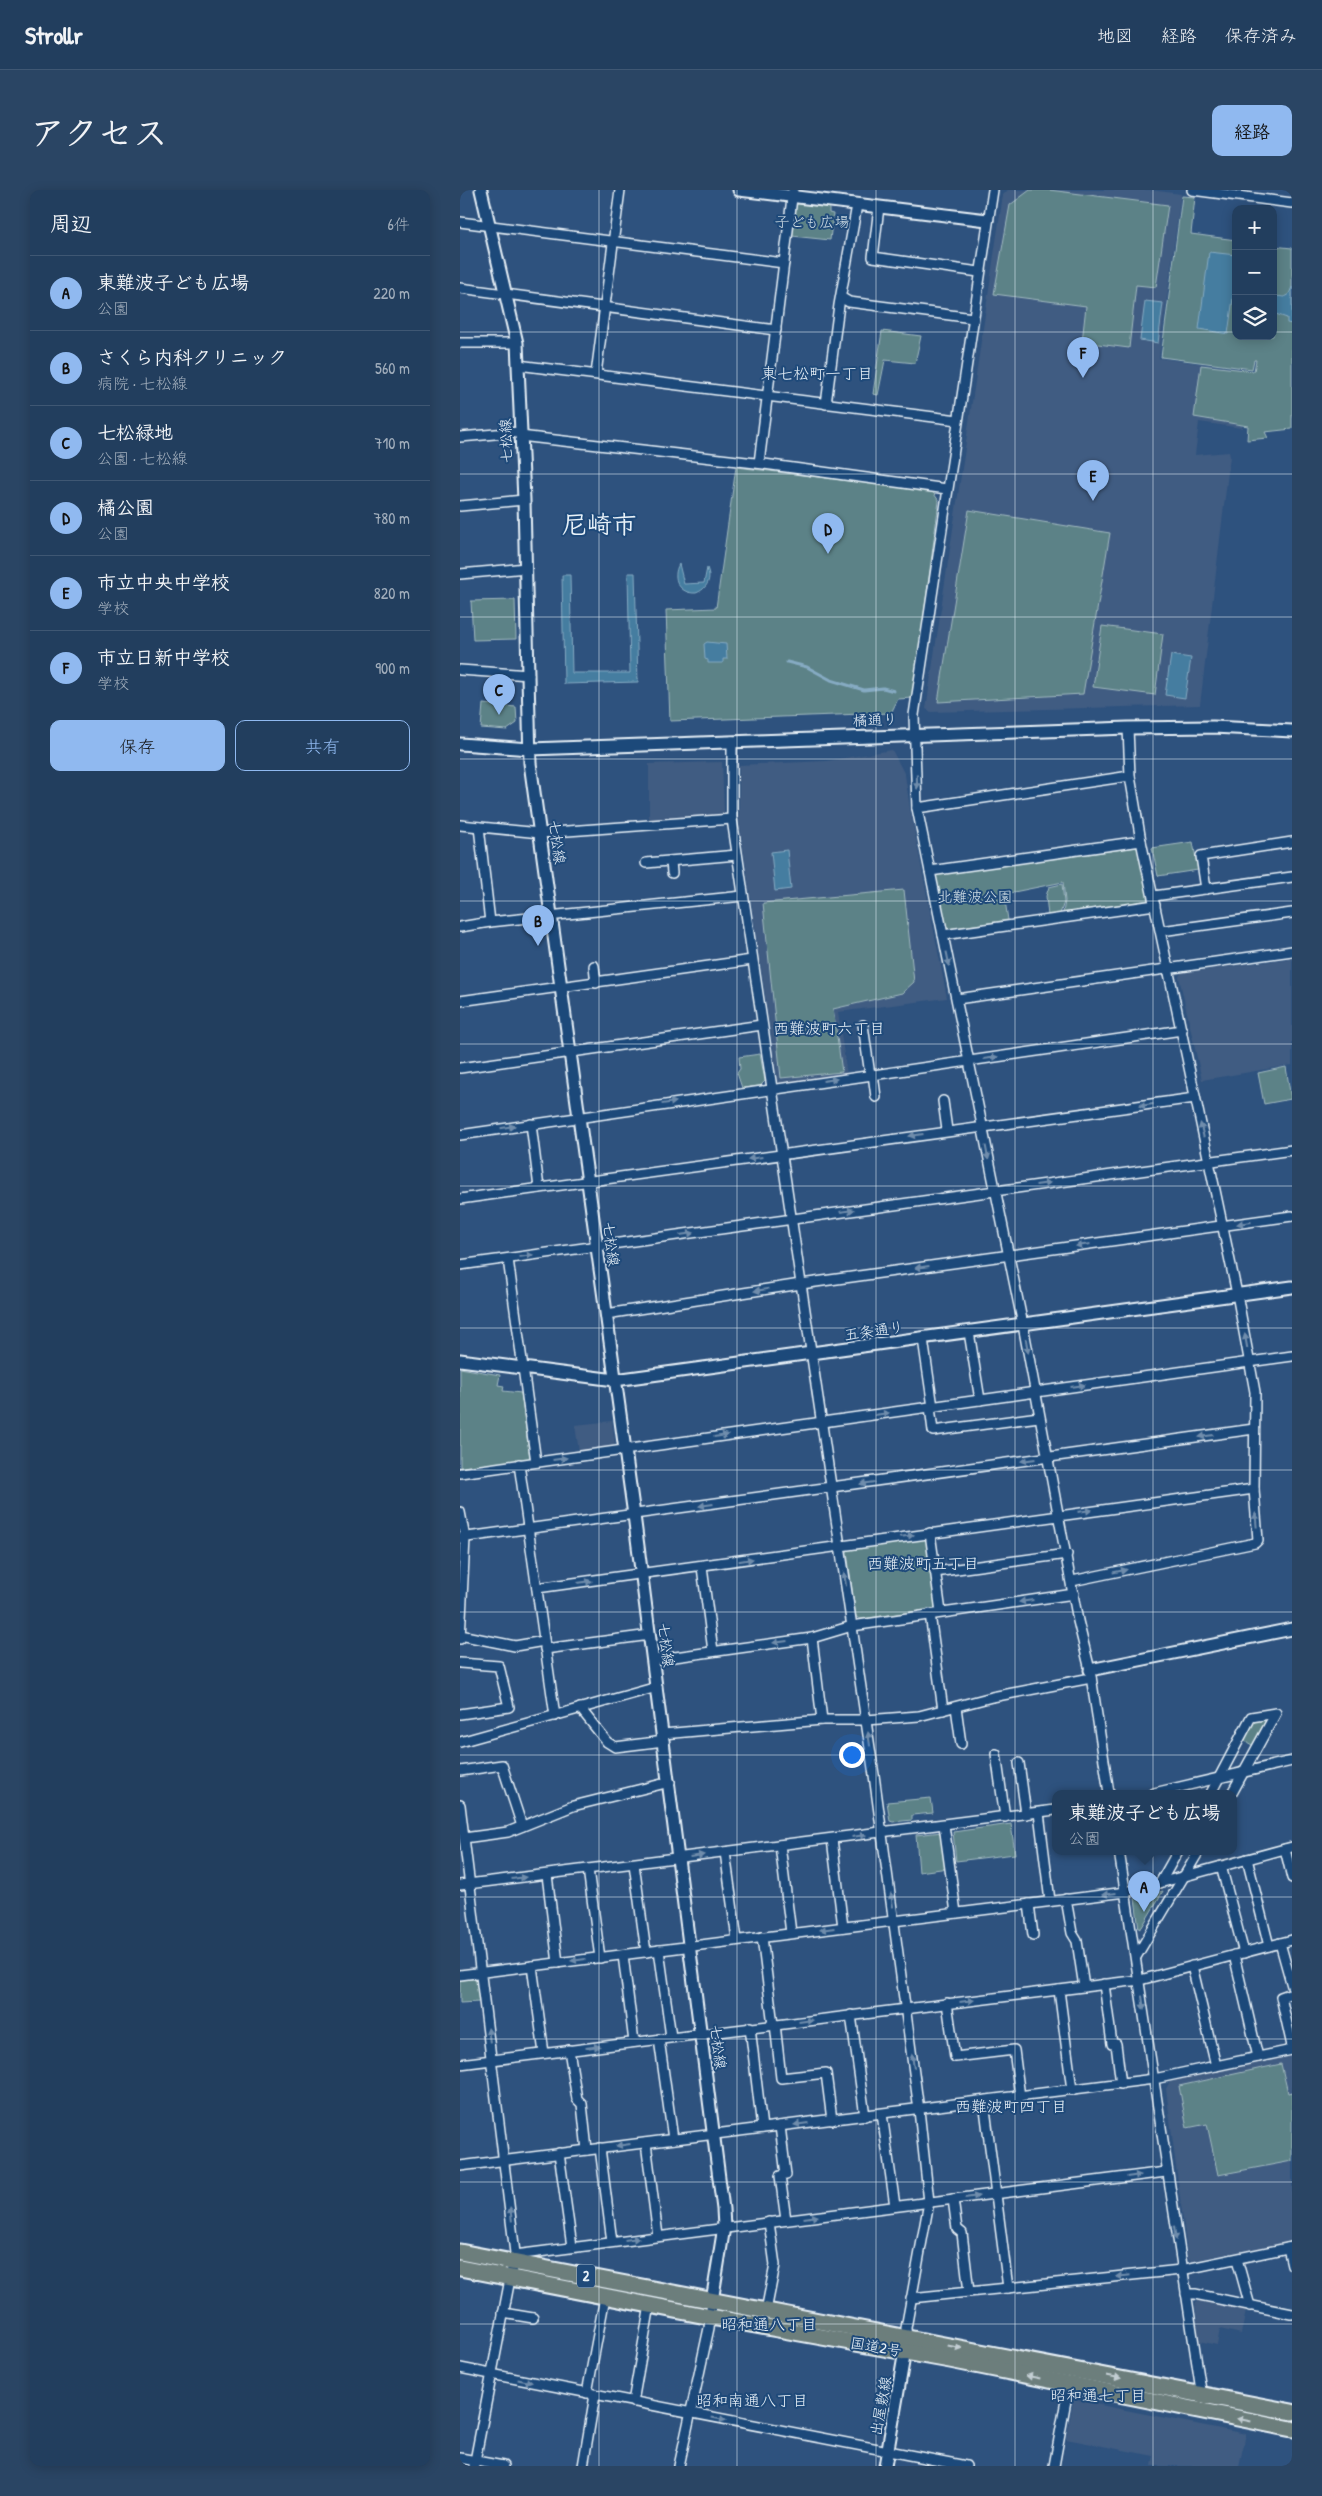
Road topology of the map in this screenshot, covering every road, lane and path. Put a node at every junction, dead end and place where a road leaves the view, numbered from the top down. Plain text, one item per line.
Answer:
1 (481, 190) edge
2 (620, 190) edge
3 (739, 190) edge
4 (993, 190) edge
5 (1192, 190) edge
6 (793, 194) edge
7 (1292, 203) edge
8 (856, 205) junction
9 (879, 208) junction
10 (988, 220) junction
11 (460, 222) edge
12 (490, 226) junction
13 (613, 241) junction
14 (784, 263) junction
15 (980, 272) junction
16 (460, 288) edge
17 (506, 294) junction
18 (842, 298) junction
19 (605, 307) junction
20 (973, 318) junction
21 (776, 330) junction
22 (517, 342) junction
23 (460, 343) edge
24 (518, 365) junction
25 (596, 374) junction
26 (768, 396) junction
27 (826, 404) junction
28 (958, 420) junction
29 (520, 434) junction
30 (460, 437) edge
31 (759, 463) junction
32 (947, 489) junction
33 (524, 500) junction
34 (460, 506) edge
35 (526, 568) junction
36 (460, 574) edge
37 (460, 670) edge
38 (529, 676) junction
39 (1128, 728) junction
40 (1292, 731) edge
41 (915, 734) junction
42 (732, 741) junction
43 (460, 744) edge
44 (530, 749) junction
45 (1130, 776) junction
46 (917, 808) junction
47 (732, 819) junction
48 (460, 825) edge
49 (479, 827) junction
50 (540, 833) junction
51 (1141, 842) junction
52 (1292, 842) edge
53 (737, 855) junction
54 (671, 861) junction
55 (646, 863) dead end
56 (930, 871) junction
57 (672, 873) dead end
58 (1292, 877) edge
59 (1206, 889) junction
60 (742, 896) junction
61 (1155, 901) junction
62 (1292, 913) edge
63 (552, 916) junction
64 (490, 922) junction
65 (460, 927) edge
66 (1161, 931) junction
67 (943, 935) junction
68 (1292, 951) edge
69 (752, 960) junction
70 (594, 966) dead end
71 (1170, 968) junction
72 (596, 982) junction
73 (562, 988) junction
74 (957, 999) junction
75 (460, 1001) edge
76 (762, 1024) junction
77 (863, 1025) dead end
78 (1182, 1030) junction
79 (570, 1053) junction
80 (969, 1061) junction
81 (460, 1068) edge
82 (871, 1075) junction
83 (772, 1089) junction
84 (876, 1097) dead end
85 (1195, 1098) junction
86 (943, 1101) dead end
87 (579, 1116) junction
88 (531, 1124) junction
89 (982, 1126) junction
90 (947, 1130) junction
91 (460, 1135) edge
92 (1292, 1150) edge
93 (782, 1154) junction
94 (1210, 1161) junction
95 (588, 1182) junction
96 (539, 1188) junction
97 (995, 1190) junction
98 (460, 1199) edge
99 (1292, 1216) edge
100 (791, 1219) junction
101 (1223, 1226) junction
102 (596, 1246) junction
103 (1008, 1256) junction
104 (508, 1259) junction
105 (460, 1266) edge
106 (801, 1284) junction
107 (1292, 1287) edge
108 (1237, 1294) junction
109 (606, 1314) junction
110 (1023, 1325) junction
111 (969, 1332) junction
112 (923, 1339) junction
113 (812, 1354) junction
114 (1292, 1356) edge
115 (460, 1360) edge
116 (1249, 1361) junction
117 (523, 1368) junction
118 (615, 1380) junction
119 (1034, 1392) junction
120 (980, 1400) junction
121 (932, 1407) junction
122 (1039, 1417) junction
123 (823, 1422) junction
124 (1254, 1429) junction
125 (625, 1450) junction
126 (1048, 1458) junction
127 (536, 1462) junction
128 (519, 1464) junction
129 (460, 1472) edge
130 (832, 1487) junction
131 (1254, 1489) junction
132 (460, 1512) edge
133 (634, 1515) junction
134 (1059, 1515) junction
135 (529, 1529) junction
136 (930, 1533) junction
137 (463, 1538) edge
138 (840, 1545) junction
139 (1067, 1554) junction
140 (702, 1567) junction
141 (936, 1572) junction
142 (642, 1575) junction
143 (1072, 1581) junction
144 (537, 1588) junction
145 (1074, 1594) junction
146 (461, 1601) edge
147 (941, 1612) junction
148 (930, 1614) junction
149 (852, 1626) junction
150 (1292, 1629) edge
151 (460, 1635) edge
152 (650, 1635) junction
153 (812, 1638) junction
154 (460, 1639) edge
155 (545, 1645) junction
156 (713, 1651) junction
157 (653, 1660) junction
158 (460, 1663) edge
159 (1090, 1674) junction
160 (657, 1686) junction
161 (956, 1707) junction
162 (580, 1708) junction
163 (942, 1710) junction
164 (460, 1714) edge
165 (556, 1716) junction
166 (822, 1720) junction
167 (866, 1720) junction
168 (663, 1738) junction
169 (460, 1742) edge
170 (962, 1744) dead end
171 (996, 1754) dead end
172 (1292, 1761) edge
173 (1019, 1763) dead end
174 (460, 1771) edge
175 (1244, 1772) junction
176 (1219, 1778) junction
177 (670, 1782) junction
178 (1109, 1790) edge
179 (1167, 1790) edge
180 (1213, 1790) edge
181 (1234, 1790) edge
182 (460, 1806) edge
183 (1052, 1811) edge
184 (1039, 1813) junction
185 (1026, 1814) junction
186 (1005, 1817) junction
187 (944, 1825) junction
188 (522, 1826) junction
189 (883, 1833) junction
190 (464, 1838) junction
191 (832, 1839) junction
192 (780, 1845) junction
193 (1289, 1848) edge
194 (725, 1852) junction
195 (1120, 1855) edge
196 (1176, 1855) edge
197 (1197, 1855) edge
198 (679, 1859) junction
199 (1247, 1859) junction
200 (634, 1864) junction
201 (1221, 1866) junction
202 (588, 1870) junction
203 (548, 1875) junction
204 (1185, 1876) junction
205 (1292, 1878) edge
206 (1160, 1882) junction
207 (470, 1884) junction
208 (460, 1886) edge
209 (1126, 1892) junction
210 (1066, 1899) junction
211 (1050, 1901) junction
212 (1029, 1904) junction
213 (956, 1913) junction
214 (895, 1920) junction
215 (843, 1927) junction
216 (792, 1933) junction
217 (1033, 1935) dead end
218 (762, 1937) junction
219 (737, 1940) junction
220 (1292, 1940) edge
221 (1280, 1943) junction
222 (691, 1946) junction
223 (1269, 1946) junction
224 (660, 1950) junction
225 (646, 1952) junction
226 (1239, 1954) junction
227 (623, 1955) junction
228 (600, 1958) junction
229 (1136, 1958) junction
230 (558, 1963) junction
231 (532, 1966) junction
232 (1192, 1966) junction
233 (481, 1973) junction
234 (460, 1976) edge
235 (1140, 1980) junction
236 (1104, 1984) junction
237 (1292, 1986) edge
238 (1084, 1987) junction
239 (1059, 1990) junction
240 (1292, 1993) edge
241 (947, 2003) junction
242 (906, 2008) junction
243 (851, 2015) junction
244 (774, 2025) junction
245 (750, 2028) junction
246 (701, 2034) junction
247 (671, 2037) junction
248 (659, 2039) junction
249 (634, 2042) junction
250 (1292, 2048) edge
251 (569, 2050) junction
252 (544, 2053) junction
253 (1258, 2057) junction
254 (492, 2060) junction
255 (460, 2064) edge
256 (1216, 2066) junction
257 (1154, 2079) junction
258 (1121, 2084) junction
259 (1072, 2090) junction
260 (1020, 2097) junction
261 (984, 2101) junction
262 (919, 2110) junction
263 (882, 2114) junction
264 (864, 2116) junction
265 (832, 2120) junction
266 (780, 2126) junction
267 (762, 2128) junction
268 (714, 2135) junction
269 (673, 2139) junction
270 (646, 2143) junction
271 (600, 2148) junction
272 (587, 2150) junction
273 (559, 2153) junction
274 (504, 2160) junction
275 (460, 2166) edge
276 (1166, 2172) junction
277 (997, 2194) junction
278 (953, 2199) junction
279 (929, 2202) junction
280 (896, 2206) junction
281 (786, 2220) junction
282 (769, 2222) junction
283 (724, 2227) junction
284 (658, 2236) junction
285 (612, 2242) junction
286 (572, 2247) junction
287 (1290, 2248) edge
288 (460, 2252) edge
289 (514, 2259) junction
290 (1237, 2259) junction
291 (1292, 2264) edge
292 (460, 2268) edge
293 (1181, 2270) junction
294 (510, 2278) junction
295 (1008, 2288) junction
296 (969, 2292) junction
297 (1186, 2294) junction
298 (605, 2296) junction
299 (911, 2298) junction
300 (712, 2301) junction
301 (650, 2305) junction
302 (1250, 2306) junction
303 (766, 2311) junction
304 (503, 2313) junction
305 (1292, 2314) edge
306 (711, 2317) junction
307 (533, 2318) dead end
308 (906, 2345) junction
309 (460, 2368) edge
310 (492, 2374) junction
311 (1069, 2384) junction
312 (591, 2394) junction
313 (1201, 2394) junction
314 (633, 2402) junction
315 (1204, 2412) junction
316 (1292, 2412) edge
317 (691, 2414) junction
318 (1292, 2428) edge
319 (888, 2451) junction
320 (460, 2458) edge
321 (475, 2463) edge
322 (504, 2466) edge
323 (583, 2466) edge
324 (679, 2466) edge
325 (885, 2466) edge
326 (966, 2466) edge
327 (1054, 2466) edge

1 - 12 street, 七松線
2 - 13 street
3 - 6 street
4 - 10 street
5 - 7 street
6 - 8 street
6 - 14 street
8 - 9 street
8 - 18 street
9 - 10 street
9 - 15 street
10 - 15 street
11 - 12 street
12 - 13 street
12 - 17 street, 七松線
13 - 14 street
13 - 19 street
14 - 21 street
15 - 20 street
16 - 17 street
17 - 19 street
17 - 22 street, 七松線
18 - 20 street
18 - 27 street
19 - 21 street
19 - 25 street
20 - 28 street
21 - 26 street
22 - 23 street
22 - 24 street, 七松線
24 - 25 street
24 - 29 street, 七松線
25 - 26 street
26 - 27 street
26 - 31 street
27 - 28 street
28 - 32 street
29 - 30 street
29 - 31 street
29 - 33 street, 七松線
31 - 32 street
32 - 41 street
33 - 34 street
33 - 35 street, 七松線
35 - 36 street
35 - 38 street, 七松線
37 - 38 street
38 - 44 street, 七松線
39 - 40 street, 橘通り
39 - 41 street, 橘通り
39 - 45 street
41 - 42 street, 橘通り
41 -> 46 street
42 - 44 street, 橘通り
42 - 47 street
43 - 44 street, 橘通り
44 - 50 street, 七松線
45 - 46 street
45 - 51 street
46 - 56 street
47 - 50 street
47 - 53 street
48 - 49 street
49 - 50 street
49 - 64 street
50 - 63 street, 七松線
51 - 56 street
51 - 61 street
52 - 59 street
53 - 54 street
53 - 60 street
54 - 55 street
54 - 57 street
56 - 67 street
58 - 59 street
59 - 61 street
60 - 63 street
60 - 69 street
61 - 66 street
61 - 67 street
62 - 66 street
63 - 64 street
63 - 73 street, 七松線
64 - 65 street
66 - 71 street
67 -> 74 street
68 - 71 street
69 - 72 street
69 - 76 street
70 - 72 street
71 - 74 street
71 - 78 street
72 - 73 street
73 - 75 street
73 - 79 street, 七松線
74 - 80 street
76 - 79 street
76 - 83 street
77 - 82 street
80 -> 78 street
78 - 85 street
79 - 81 street
79 - 87 street, 七松線
80 - 82 street
80 - 89 street
83 -> 82 street
82 - 84 street
87 -> 83 street
83 - 93 street
85 -> 89 street
94 -> 85 street
86 - 90 street
87 - 88 street
87 - 95 street, 七松線
91 -> 88 street
88 - 96 street
89 - 90 street
89 -> 97 street
90 -> 93 street
92 - 94 street
93 -> 95 street
93 - 100 street
97 -> 94 street
94 - 101 street
95 - 96 street
95 - 102 street, 七松線
96 - 98 street
100 -> 97 street
97 - 103 street
99 -> 101 street
102 -> 100 street
100 - 106 street
101 -> 103 street
101 - 108 street
104 -> 102 street
102 - 109 street, 七松線
103 -> 106 street
103 - 110 street
104 - 105 street
104 - 117 street
106 -> 109 street
106 - 113 street
107 - 108 street, 五条通り
108 - 110 street, 五条通り
116 -> 108 street
109 - 118 street, 七松線
110 - 111 street, 五条通り
110 -> 119 street
111 - 112 street, 五条通り
111 - 120 street
112 - 113 street, 五条通り
112 - 121 street
113 - 118 street, 五条通り
113 - 123 street
114 - 116 street
115 - 117 street, 五条通り
119 -> 116 street
116 - 124 street
117 - 118 street, 五条通り
117 - 127 street
118 - 125 street, 七松線
119 - 120 street
119 - 122 street
120 - 121 street
121 - 122 street
123 -> 121 street
122 - 126 street
125 -> 123 street
123 - 130 street
124 -> 126 street
124 - 131 street
127 -> 125 street
125 - 133 street, 七松線
126 -> 130 street
126 - 134 street
127 - 128 street
128 - 129 street
128 - 135 street
130 -> 133 street
130 - 138 street
134 -> 131 street
143 -> 131 street
132 - 137 street
133 - 135 street
133 - 142 street, 七松線
134 - 136 street
134 - 139 street
135 - 137 street
135 - 144 street
138 -> 136 street
136 - 141 street
137 - 146 street
140 -> 138 street
149 -> 138 street
139 - 141 street
139 - 143 street
140 - 142 street
140 - 156 street
141 - 147 street
144 -> 142 street
142 - 152 street, 七松線
143 - 145 street
144 - 155 street
145 -> 147 street
145 - 159 street
146 - 151 street
147 - 148 street
148 - 149 street
148 - 163 street
149 - 153 street
149 - 167 street
150 - 159 street
151 - 154 street
151 - 155 street
152 - 155 street
152 - 157 street, 七松線
153 -> 156 street
153 - 166 street
155 - 165 street
156 - 157 street
157 - 160 street, 七松線
158 - 164 street
159 - 161 street
159 - 178 street
160 - 162 street
160 - 168 street, 七松線
161 - 163 street
161 - 170 street
162 - 165 street
162 - 168 street
163 - 167 street
165 - 169 street
166 - 167 street
166 - 168 street
189 -> 167 street
168 - 177 street, 七松線
171 - 186 street
172 - 175 street
173 - 185 street
174 - 188 street
175 - 176 street
175 - 176 street
175 - 181 street
176 - 179 street
176 - 180 street
177 - 188 street
177 - 198 street, 七松線
182 - 190 street
183 - 184 street
184 - 185 street
184 - 211 street
185 - 186 street
186 - 187 street
187 - 189 street
187 - 213 street
188 - 190 street
191 -> 189 street
214 -> 189 street
190 - 207 street
191 - 192 street
191 - 215 street
192 - 194 street
192 - 216 street
193 - 199 street
193 - 205 street
198 -> 194 street
194 - 219 street
195 - 209 street
196 - 206 street
197 - 204 street
198 - 200 street
198 - 222 street, 七松線
199 - 201 street
199 - 223 street
200 - 202 street
200 - 225 street
201 - 204 street
201 - 226 street
202 - 203 street
202 - 228 street
207 -> 203 street
203 - 230 street
204 - 206 street
204 - 229 street
206 - 209 street
207 - 208 street
207 - 233 street
209 -> 210 street
209 - 229 street
210 - 211 street
210 - 238 street
211 - 212 street
212 - 213 street
212 - 217 street
213 - 214 street
214 - 215 street
214 - 242 street
215 -> 216 street
216 - 218 street
218 - 219 street
218 - 244 street
219 - 222 street
220 - 221 street
221 - 223 street
221 - 237 street
222 - 224 street
222 - 246 street, 七松線
223 - 226 street
224 - 225 street
224 - 247 street
225 - 227 street
226 - 232 street
226 - 253 street
227 - 228 street
227 - 249 street
228 -> 230 street
229 - 235 street
230 - 231 street
231 - 233 street
231 - 252 street
232 - 235 street
232 - 256 street
233 - 234 street
254 -> 233 street
235 - 236 street
235 -> 257 street
236 - 238 street
236 - 258 street
238 - 239 street
241 -> 239 street
239 - 259 street
240 - 250 street
241 - 242 street
241 - 260 street
242 - 243 street
262 -> 242 street
244 -> 243 street
243 - 264 street
244 - 245 street
244 - 265 street
245 - 246 street
245 - 267 street
246 - 247 street
246 - 268 street, 七松線
247 - 248 street
248 - 249 street
248 - 269 street
251 -> 249 street
250 - 253 street
251 - 252 street
251 - 272 street
252 - 254 street
253 - 256 street
254 - 255 street
254 - 274 street
256 - 257 street
257 - 258 street
257 - 276 street
258 - 259 street
259 - 260 street
260 - 261 street
261 - 262 street
261 - 277 street
262 - 263 street
262 - 279 street
263 - 264 street
263 - 280 street
264 - 265 street
265 -> 266 street
266 - 267 street
266 - 281 street
267 - 268 street
268 - 269 street
268 - 283 street, 七松線
269 - 270 street
270 -> 271 street
270 - 284 street
271 - 272 street
271 - 285 street
272 - 273 street
273 - 274 street
273 - 286 street
274 - 275 street
289 -> 274 street
277 -> 276 street
276 -> 293 street
278 -> 277 street
277 - 295 street
278 - 279 street
278 - 296 street
279 - 280 street
279 - 299 street
281 -> 280 street
281 - 282 street
282 - 283 street
282 - 303 street
283 - 284 street
283 - 300 street, 七松線
285 -> 284 street
285 - 286 street
286 - 289 street
287 - 290 street
287 - 291 street
288 - 289 highway, 国道2号 / 2
289 - 294 street
289 - 300 highway, 国道2号 / 2
290 - 293 street
290 - 302 street
292 - 294 highway, 国道2号 / 2
293 -> 295 street
293 - 297 street
294 - 298 highway, 国道2号 / 2
294 - 304 street
295 - 296 street
296 - 299 street
297 - 302 street
297 - 313 street
298 - 301 highway, 国道2号 / 2
298 - 312 street
299 - 308 street
300 - 303 highway, 国道2号 / 2
300 - 306 street
301 - 306 highway, 国道2号 / 2
301 - 314 street
302 - 305 street
303 - 308 highway, 国道2号 / 2
304 - 307 street
304 - 310 street
306 - 308 highway, 国道2号 / 2
306 - 317 street
311 -> 308 highway, 国道2号 / 2
308 -> 313 highway, 国道2号 / 2
308 - 319 street, 出屋敷線
309 - 310 street
310 -> 312 street
310 - 321 street
311 - 315 highway, 国道2号 / 2
311 - 327 street
312 - 314 street
312 - 323 street
313 - 315 street
313 - 316 highway, 国道2号 / 2
314 - 317 street
318 -> 315 highway, 国道2号 / 2
317 -> 319 street
317 - 324 street
319 - 325 street, 出屋敷線
319 - 326 street
320 - 321 street
321 - 322 street

